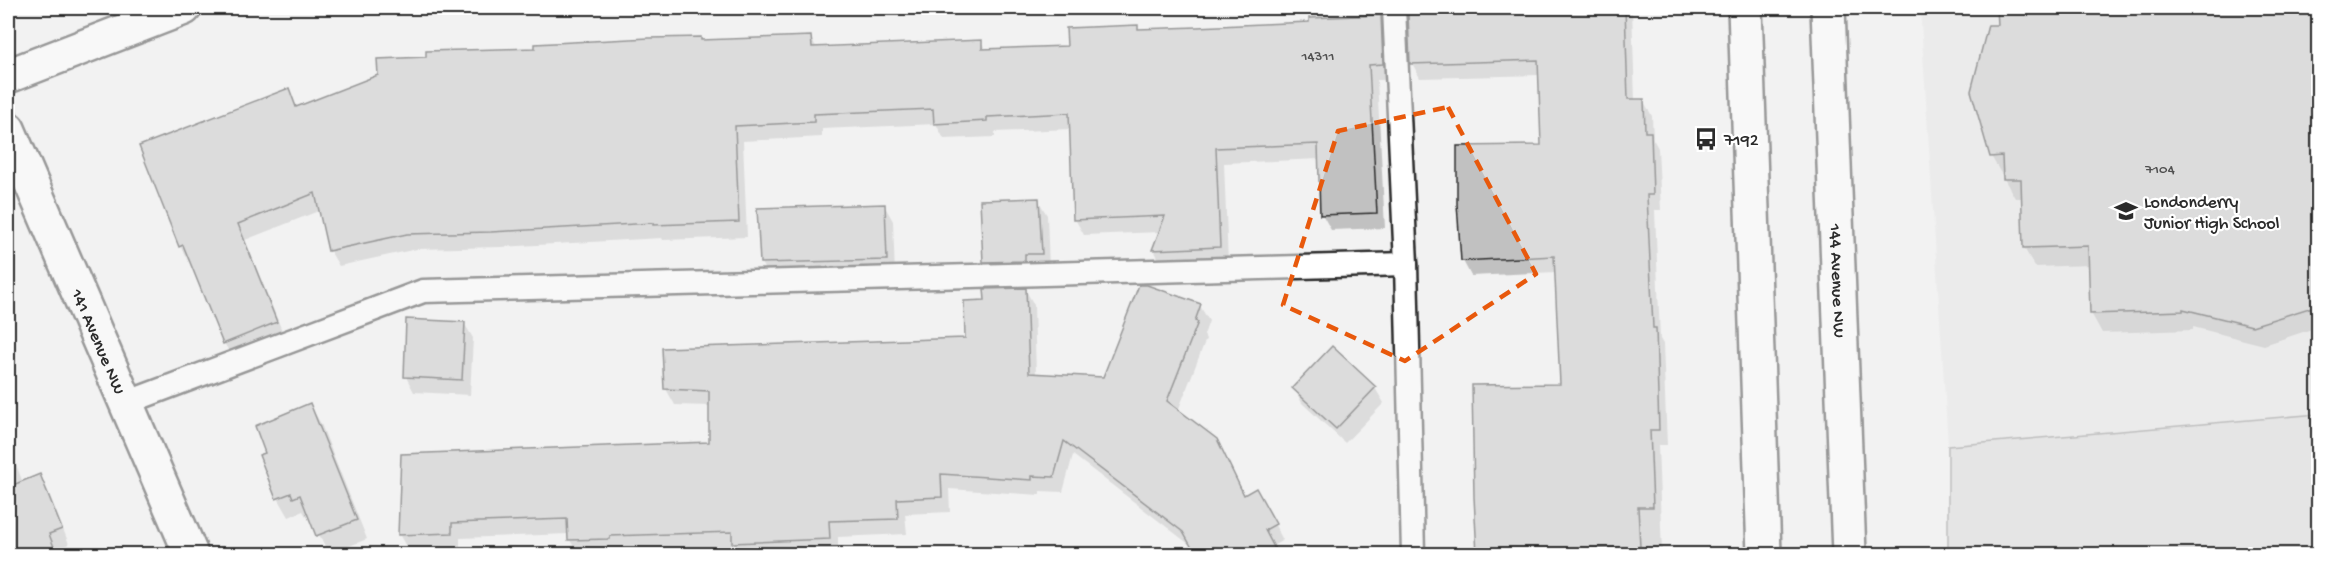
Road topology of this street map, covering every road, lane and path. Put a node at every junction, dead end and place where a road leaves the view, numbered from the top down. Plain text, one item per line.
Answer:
1 (184, 8) edge
2 (1394, 8) edge
3 (1744, 8) edge
4 (1828, 8) edge
5 (8, 76) edge
6 (8, 129) edge
7 (1406, 264) junction
8 (126, 403) junction
9 (191, 555) edge
10 (1413, 555) edge
11 (1764, 555) edge
12 (1849, 555) edge

1 - 5 street
2 - 7 lane
3 - 11 street
4 - 12 street, 144 Avenue NW
6 - 8 street, 141 Avenue NW
7 - 8 lane
7 - 10 lane
8 - 9 street, 141 Avenue NW

